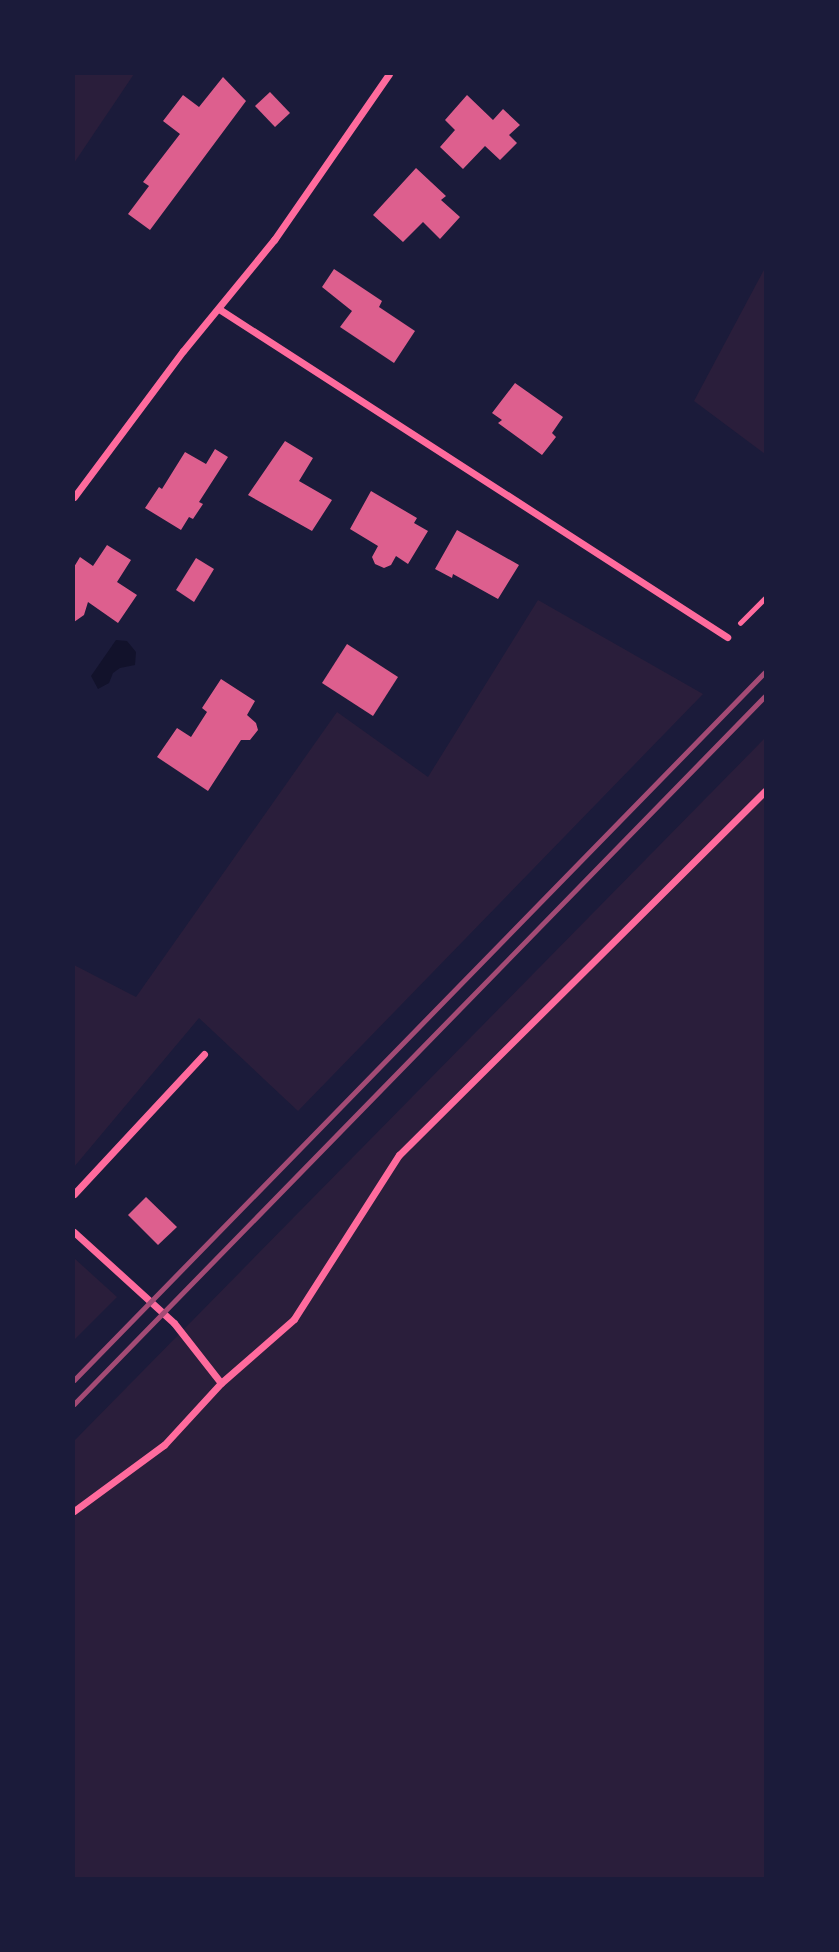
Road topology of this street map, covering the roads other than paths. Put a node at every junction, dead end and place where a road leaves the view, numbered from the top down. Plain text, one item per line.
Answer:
1 (389, 74) edge
2 (219, 309) junction
3 (74, 497) edge
4 (727, 636) road end
5 (765, 790) edge
6 (204, 1054) dead end
7 (74, 1194) edge
8 (74, 1232) edge
9 (220, 1383) junction
10 (74, 1511) edge

1 - 2 street
2 - 3 street
2 - 4 street
5 - 9 street
6 - 7 street
8 - 9 street
9 - 10 street

